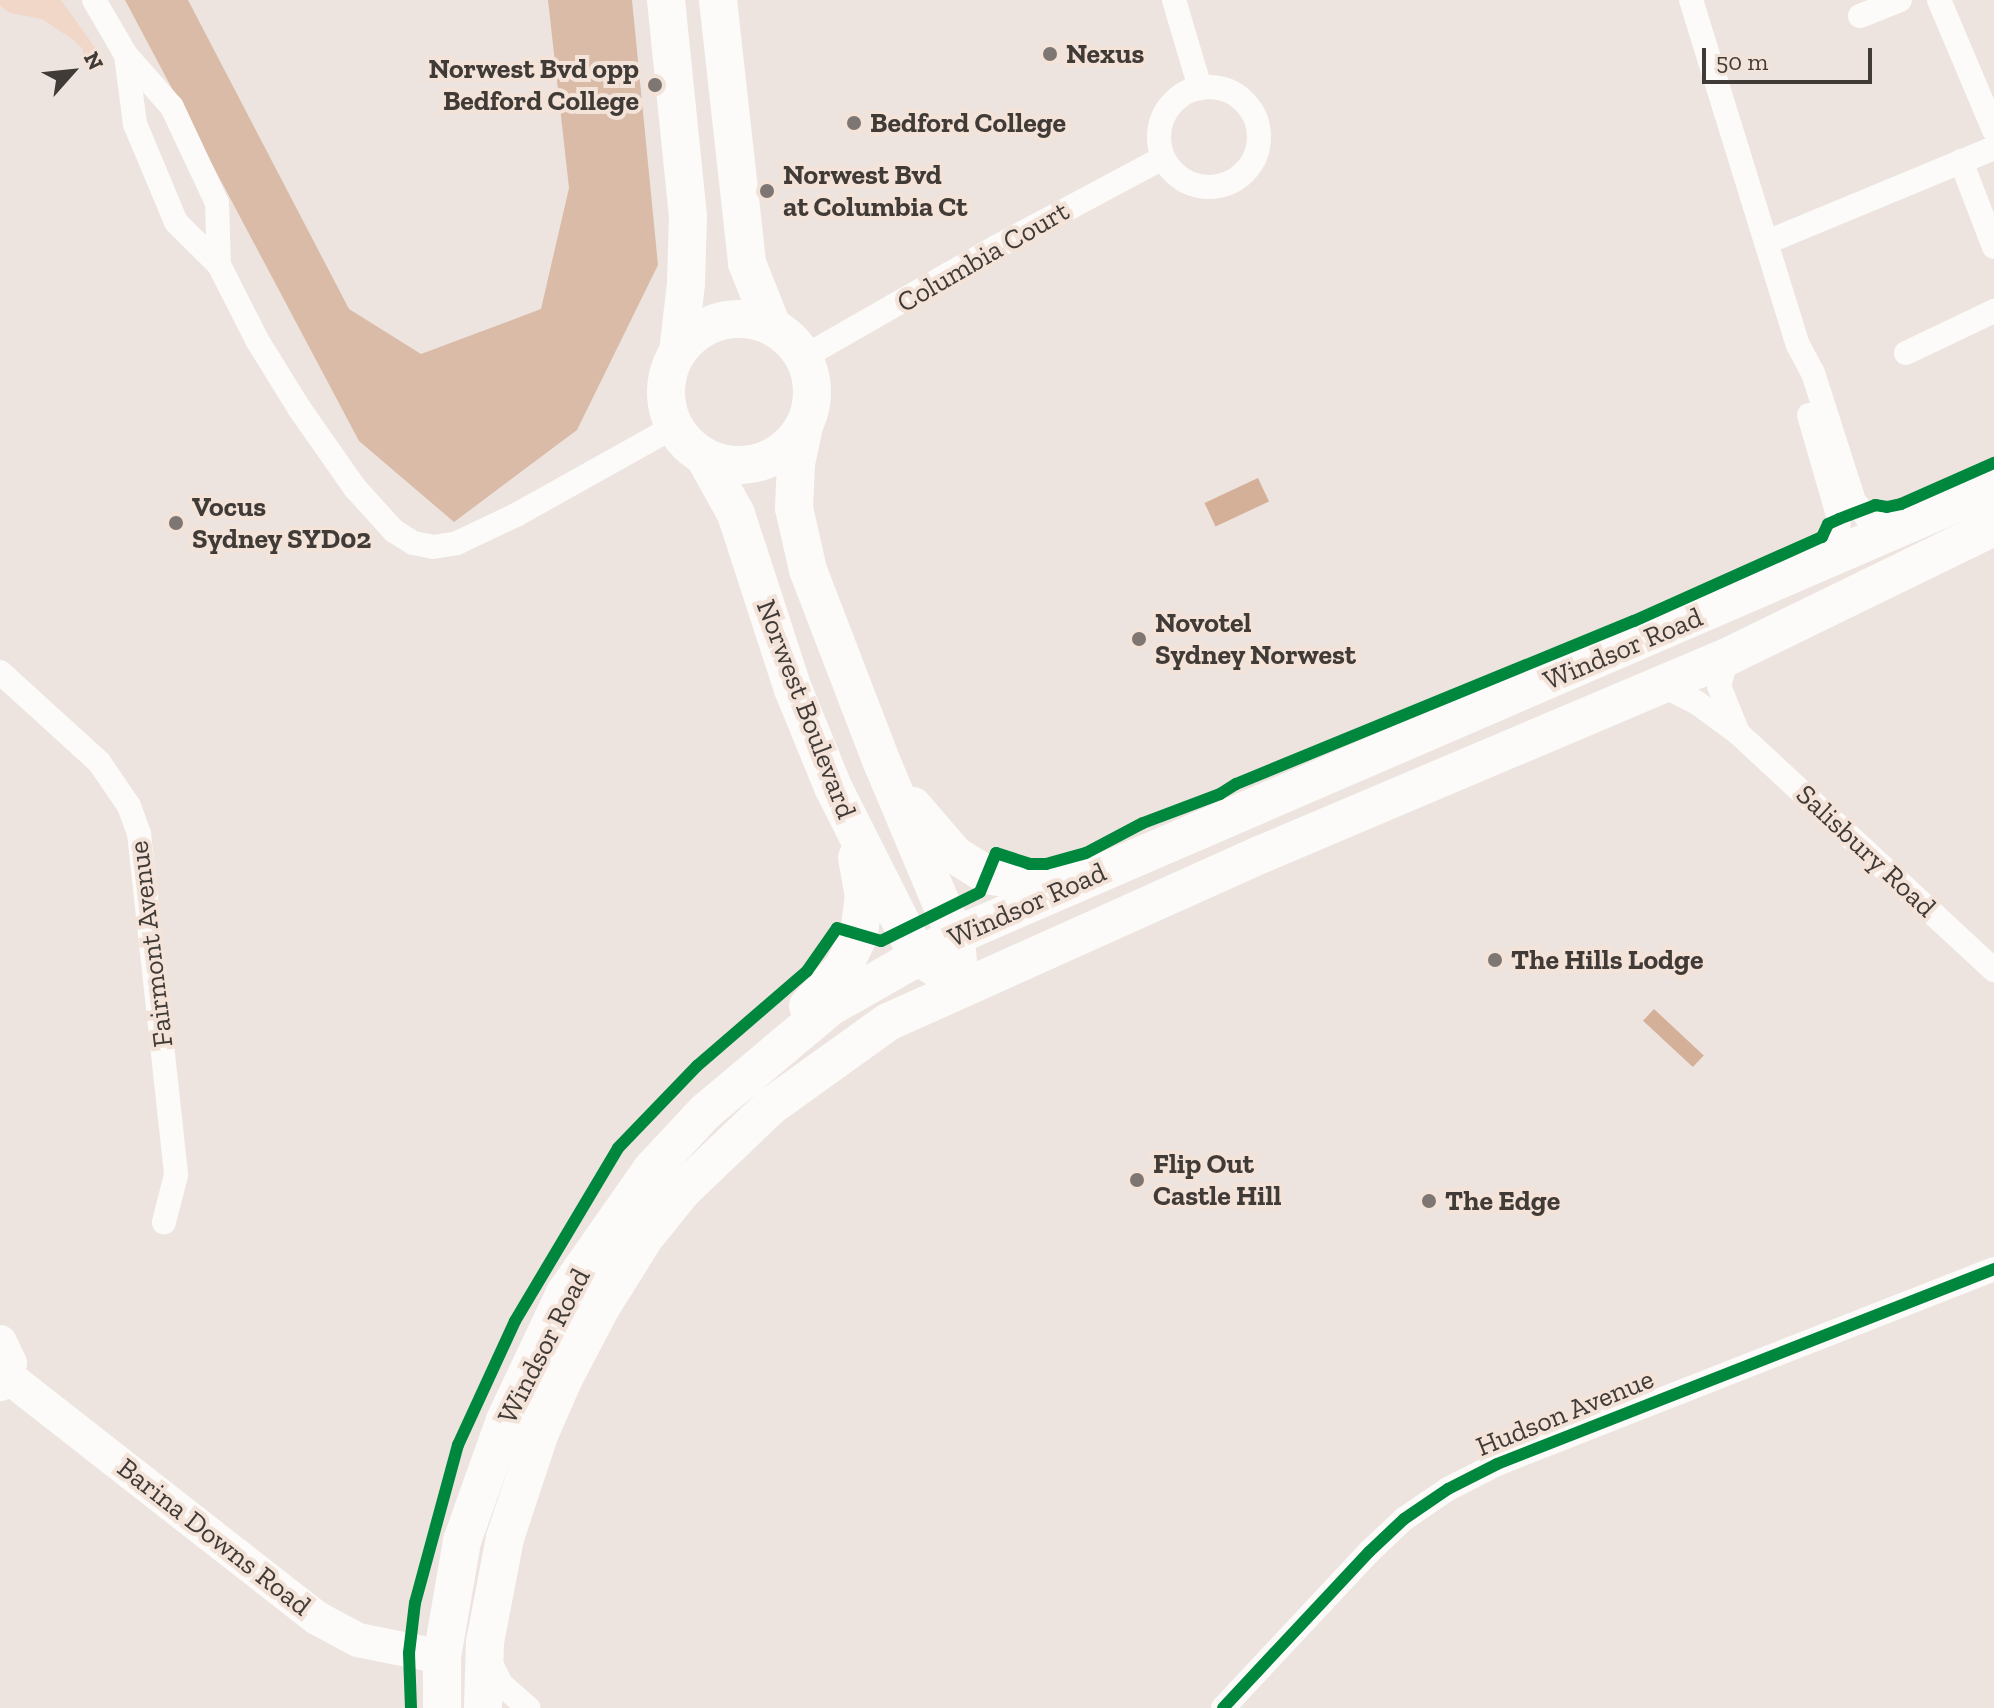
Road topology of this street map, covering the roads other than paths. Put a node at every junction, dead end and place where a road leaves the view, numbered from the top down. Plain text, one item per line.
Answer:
1 (94, 0) edge
2 (666, 0) edge
3 (718, 0) edge
4 (1174, 0) edge
5 (1691, 0) edge
6 (1900, 0) edge
7 (1939, 0) edge
8 (1860, 16) dead end
9 (126, 55) junction
10 (1200, 88) junction
11 (1994, 130) edge
12 (1994, 148) edge
13 (1163, 158) junction
14 (1961, 161) junction
15 (1767, 242) junction
16 (1994, 247) edge
17 (219, 265) junction
18 (1994, 311) edge
19 (772, 326) junction
20 (1798, 345) junction
21 (678, 352) junction
22 (1906, 353) dead end
23 (804, 357) junction
24 (675, 426) junction
25 (804, 426) junction
26 (705, 458) junction
27 (1994, 487) edge
28 (1994, 527) edge
29 (1897, 530) junction
30 (1825, 562) junction
31 (1727, 657) junction
32 (0, 672) edge
33 (1662, 685) junction
34 (1738, 733) junction
35 (883, 765) junction
36 (833, 787) junction
37 (1131, 859) junction
38 (955, 936) junction
39 (918, 956) junction
40 (1994, 970) edge
41 (962, 987) junction
42 (747, 1076) junction
43 (164, 1222) dead end
44 (1994, 1269) edge
45 (0, 1342) edge
46 (4, 1380) edge
47 (505, 1538) junction
48 (485, 1642) junction
49 (442, 1657) junction
50 (442, 1708) edge
51 (483, 1708) edge
52 (528, 1708) edge
53 (1223, 1708) edge

1 - 9 street
2 - 21 main road
3 - 19 main road
4 - 10 street
5 - 15 street
6 - 8 street
7 - 11 street
9 - 17 street
9 - 17 street
10 - 13 street
10 - 13 street
12 - 14 street
13 - 23 street, Columbia Court
14 - 15 street
14 - 16 street
15 - 20 street
17 - 24 street
18 - 22 street
19 - 21 main road
19 - 23 main road
20 - 29 street
20 - 30 street
21 - 24 main road
23 - 25 main road
24 - 26 main road
25 - 26 main road
25 - 35 main road, Norwest Boulevard
26 - 36 main road, Norwest Boulevard
27 - 29 main road, Windsor Road
28 - 31 main road, Windsor Road
29 - 30 main road, Windsor Road
30 - 37 main road, Windsor Road
31 - 33 main road, Windsor Road
31 - 34 street, Salisbury Road
32 - 43 street, Fairmont Avenue
33 - 34 street, Salisbury Road
33 - 41 main road, Windsor Road
34 - 40 street, Salisbury Road
35 - 37 main road
35 - 38 main road, Norwest Boulevard
36 - 39 main road, Norwest Boulevard
36 - 42 main road
37 - 38 main road, Windsor Road
38 - 39 main road, Windsor Road
38 - 41 main road, Norwest Boulevard
39 - 41 main road
39 - 42 main road, Windsor Road
41 - 47 main road, Windsor Road
42 - 49 main road, Windsor Road
44 - 53 street, Hudson Avenue
45 - 46 main road
46 - 49 main road, Barina Downs Road
47 - 48 main road, Windsor Road
47 - 49 main road
48 - 51 main road, Windsor Road
48 - 52 street
49 - 50 main road, Windsor Road

